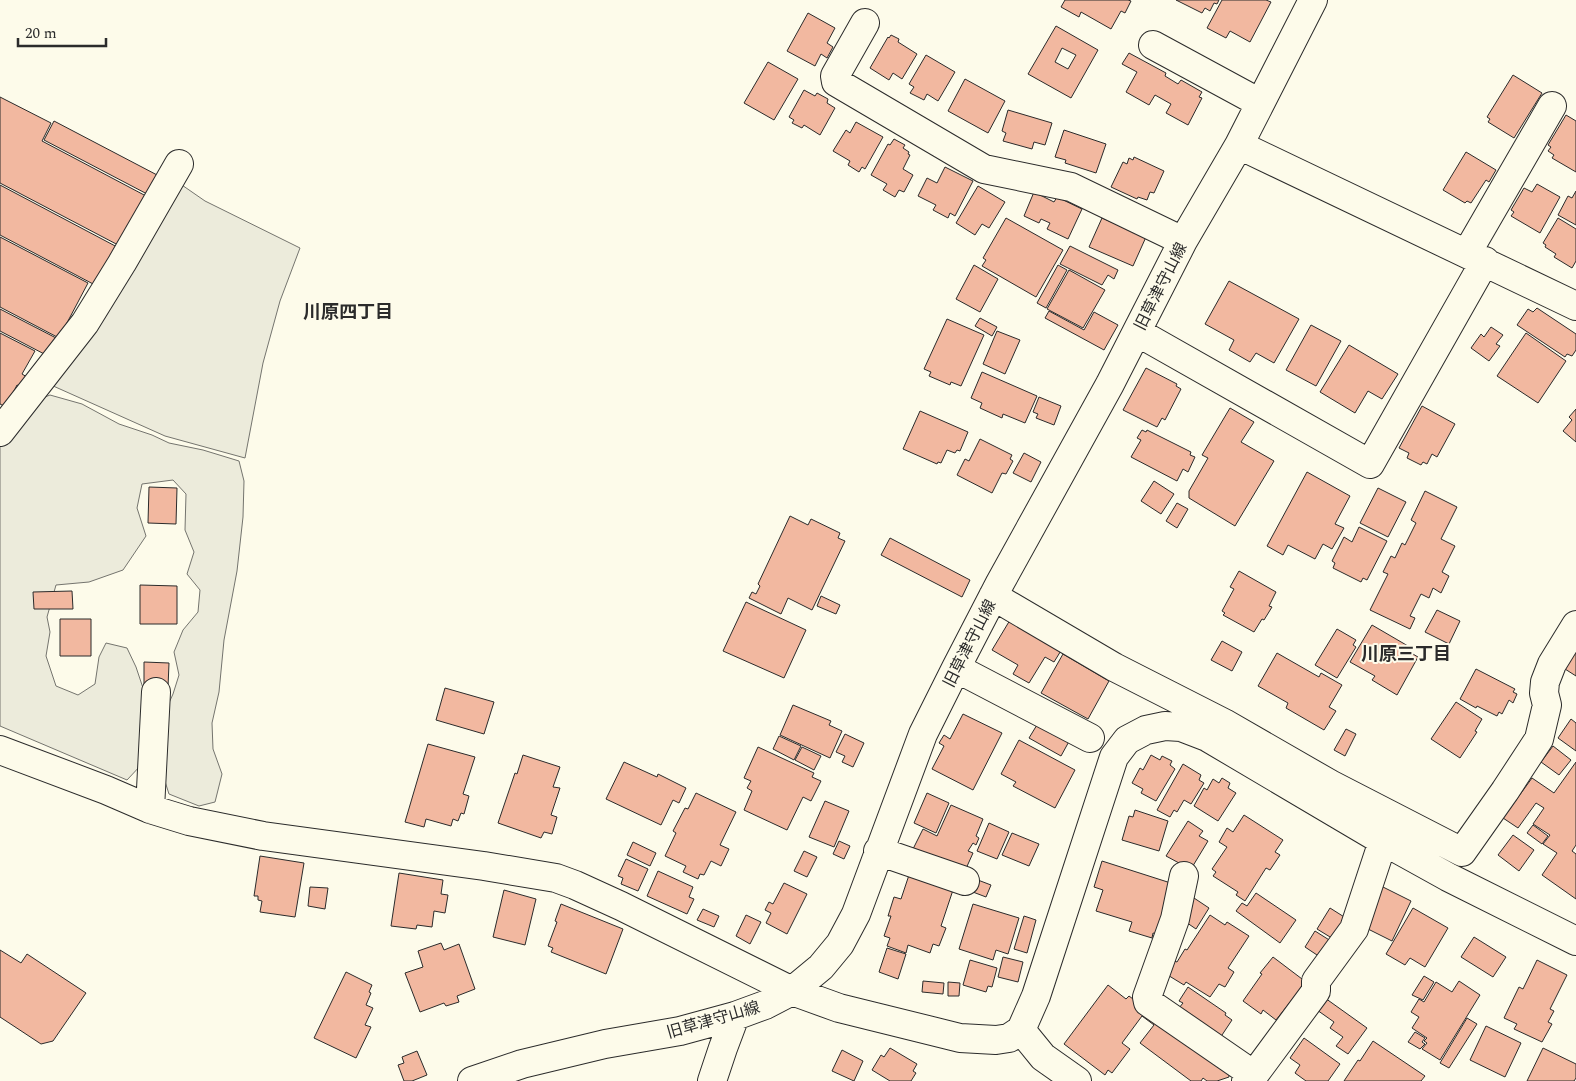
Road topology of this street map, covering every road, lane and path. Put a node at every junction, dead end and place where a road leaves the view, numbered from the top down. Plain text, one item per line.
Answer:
1 (1306, 2) edge
2 (865, 23) dead end
3 (1153, 45) dead end
4 (1260, 103) junction
5 (1552, 106) dead end
6 (1239, 145) junction
7 (179, 164) dead end
8 (1183, 241) junction
9 (1476, 257) junction
10 (1576, 306) edge
11 (1136, 332) junction
12 (0, 432) edge
13 (993, 596) junction
14 (1576, 625) edge
15 (956, 668) junction
16 (156, 692) dead end
17 (1090, 738) dead end
18 (0, 750) edge
19 (150, 809) junction
20 (1383, 841) junction
21 (878, 851) junction
22 (1184, 876) dead end
23 (965, 881) dead end
24 (1576, 941) edge
25 (792, 991) junction
26 (735, 1016) junction
27 (1020, 1030) junction
28 (1250, 1078) edge
29 (472, 1081) edge
30 (712, 1081) edge
31 (1077, 1081) edge

1 - 4 street, 旧草津守山線
2 - 8 street
3 - 4 street
4 - 6 street, 旧草津守山線
5 - 9 street
6 - 8 street, 旧草津守山線
6 - 9 street
7 - 12 street
8 - 11 street, 旧草津守山線
9 - 10 street
9 - 11 street
11 - 13 street, 旧草津守山線
13 - 14 street
13 - 15 street, 旧草津守山線
15 - 17 street
15 - 21 street, 旧草津守山線
16 - 19 street
18 - 19 street
19 - 25 street
20 - 24 street
20 - 27 street
20 - 28 street
21 - 23 street
21 - 25 street, 旧草津守山線
22 - 28 street
25 - 26 street, 旧草津守山線
25 - 27 street
26 - 29 street, 旧草津守山線
26 - 30 street
27 - 31 street

